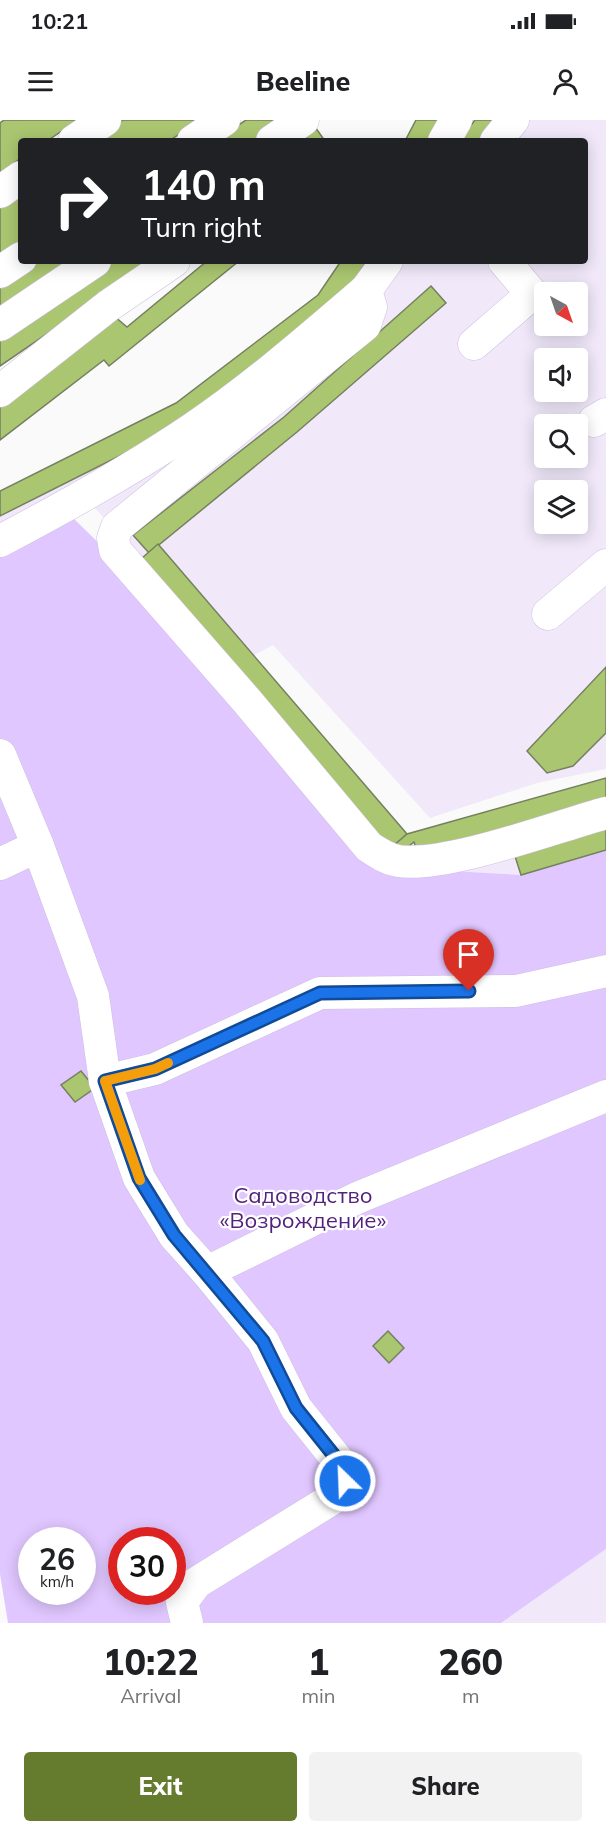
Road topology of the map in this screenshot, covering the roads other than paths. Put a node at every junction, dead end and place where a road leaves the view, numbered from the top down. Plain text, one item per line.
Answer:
1 (105, 120) edge
2 (224, 120) edge
3 (303, 120) edge
4 (456, 120) edge
5 (513, 120) edge
6 (78, 138) edge
7 (197, 138) edge
8 (276, 138) edge
9 (446, 138) edge
10 (498, 138) edge
11 (18, 179) edge
12 (0, 192) edge
13 (18, 260) edge
14 (91, 264) edge
15 (170, 264) edge
16 (385, 264) edge
17 (507, 264) edge
18 (0, 272) edge
19 (366, 290) junction
20 (0, 325) edge
21 (474, 344) dead end
22 (0, 391) edge
23 (0, 541) edge
24 (606, 565) edge
25 (548, 614) dead end
26 (0, 755) edge
27 (606, 813) edge
28 (38, 846) junction
29 (0, 864) edge
30 (606, 970) edge
31 (105, 1081) junction
32 (606, 1096) edge
33 (207, 1272) junction
34 (187, 1623) edge

1 - 6 street
2 - 7 street
3 - 8 street
4 - 9 street
5 - 10 street
11 - 12 street
13 - 18 street
14 - 20 street
15 - 22 street
16 - 19 street
17 - 21 street
19 - 23 street
19 - 27 street
24 - 25 street
26 - 28 street
28 - 29 street
28 - 31 street
30 - 31 street
31 - 33 street
32 - 33 street
33 - 34 street

